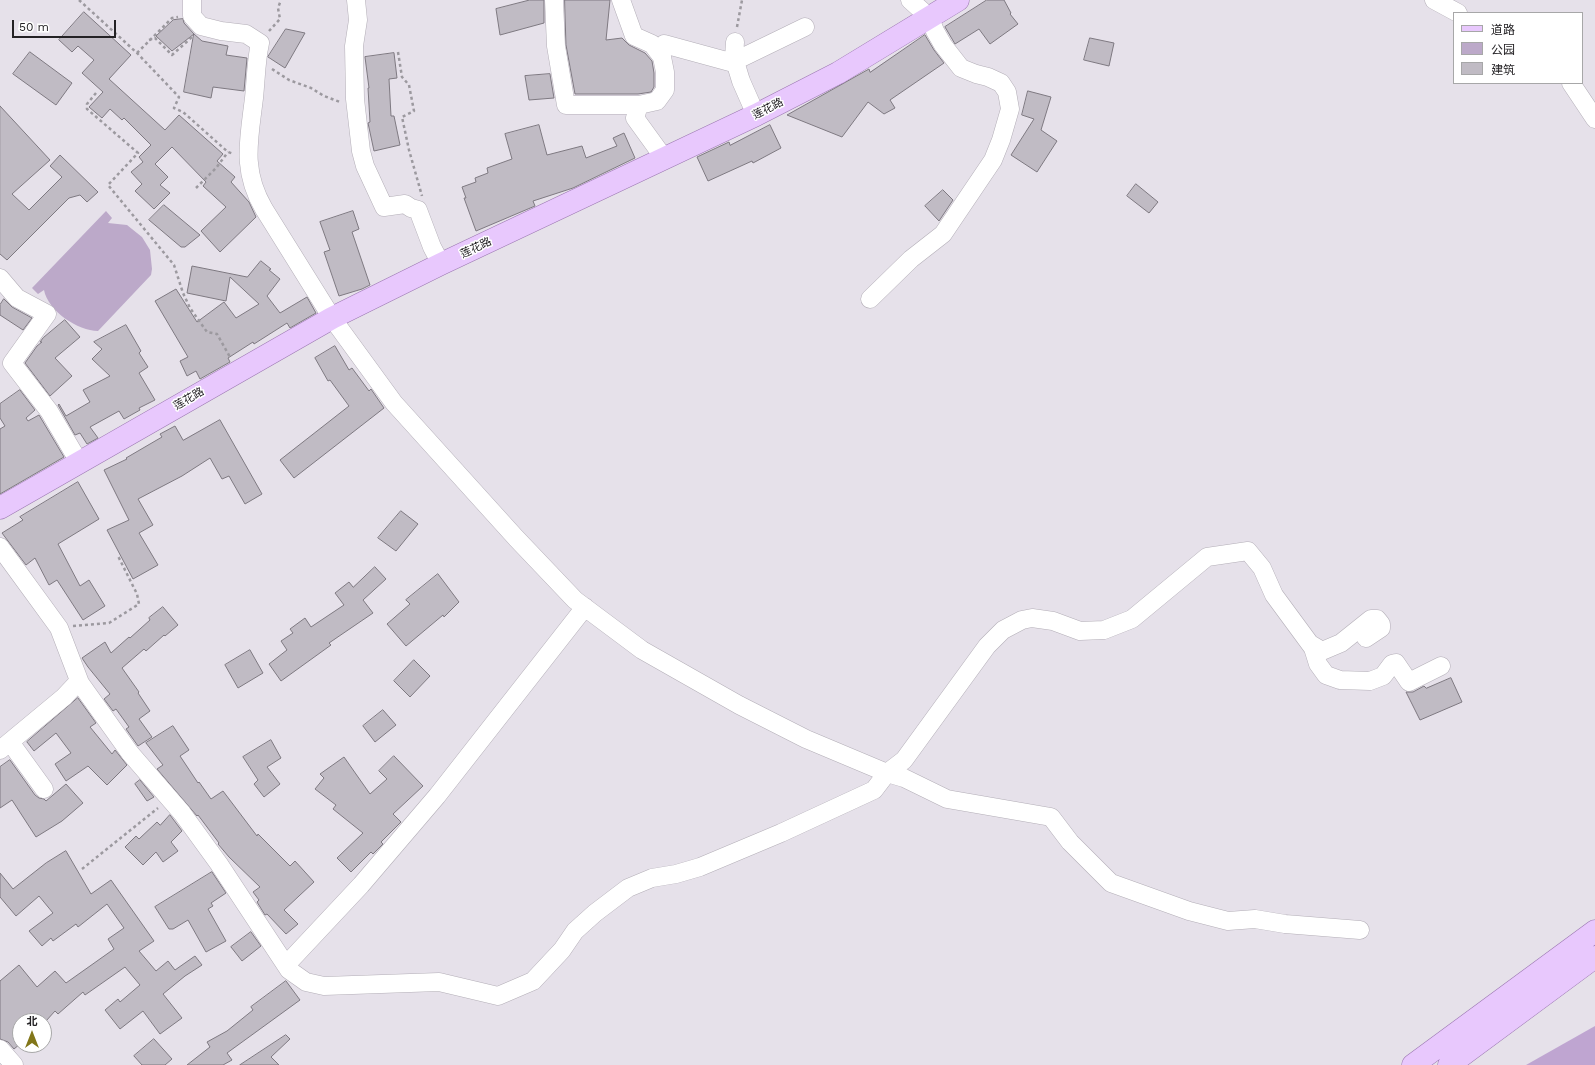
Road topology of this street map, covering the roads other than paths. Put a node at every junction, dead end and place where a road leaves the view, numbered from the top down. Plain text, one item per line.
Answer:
1 (356, 0) edge
2 (554, 0) edge
3 (621, 0) edge
4 (910, 0) edge
5 (958, 0) edge
6 (1434, 0) edge
7 (1456, 12) edge
8 (195, 14) edge
9 (930, 18) junction
10 (805, 27) dead end
11 (735, 42) road end
12 (664, 44) dead end
13 (735, 61) junction
14 (1572, 84) edge
15 (639, 105) junction
16 (756, 115) junction
17 (1595, 119) edge
18 (664, 158) junction
19 (441, 264) junction
20 (0, 278) edge
21 (870, 299) dead end
22 (332, 318) junction
23 (79, 462) junction
24 (0, 508) edge
25 (0, 546) edge
26 (585, 607) junction
27 (1366, 638) dead end
28 (1312, 645) junction
29 (1441, 666) dead end
30 (79, 681) junction
31 (5, 746) edge
32 (887, 773) junction
33 (44, 789) dead end
34 (1360, 930) dead end
35 (1595, 931) edge
36 (1595, 957) edge
37 (286, 965) junction
38 (0, 1049) edge
39 (14, 1065) edge
40 (1413, 1065) edge
41 (1449, 1065) edge

1 - 19 street
2 - 15 street
3 - 15 street
4 - 9 street
5 - 9 main road, 莲花路
6 - 7 street
8 - 22 street
9 - 16 main road, 莲花路
9 - 21 street
10 - 13 street
11 - 13 street
12 - 13 street
13 - 16 street
14 - 17 street
15 - 18 street
16 - 18 main road, 莲花路
18 - 19 main road, 莲花路
19 - 22 main road, 莲花路
20 - 23 street
22 - 23 main road, 莲花路
22 - 26 street
23 - 24 main road, 莲花路
25 - 30 street
26 - 32 street
26 - 37 street
27 - 28 street
28 - 29 street
28 - 32 street
30 - 31 street
30 - 37 street
31 - 33 street
32 - 34 street
32 - 37 street
35 - 40 main road
36 - 41 main road
38 - 39 street

